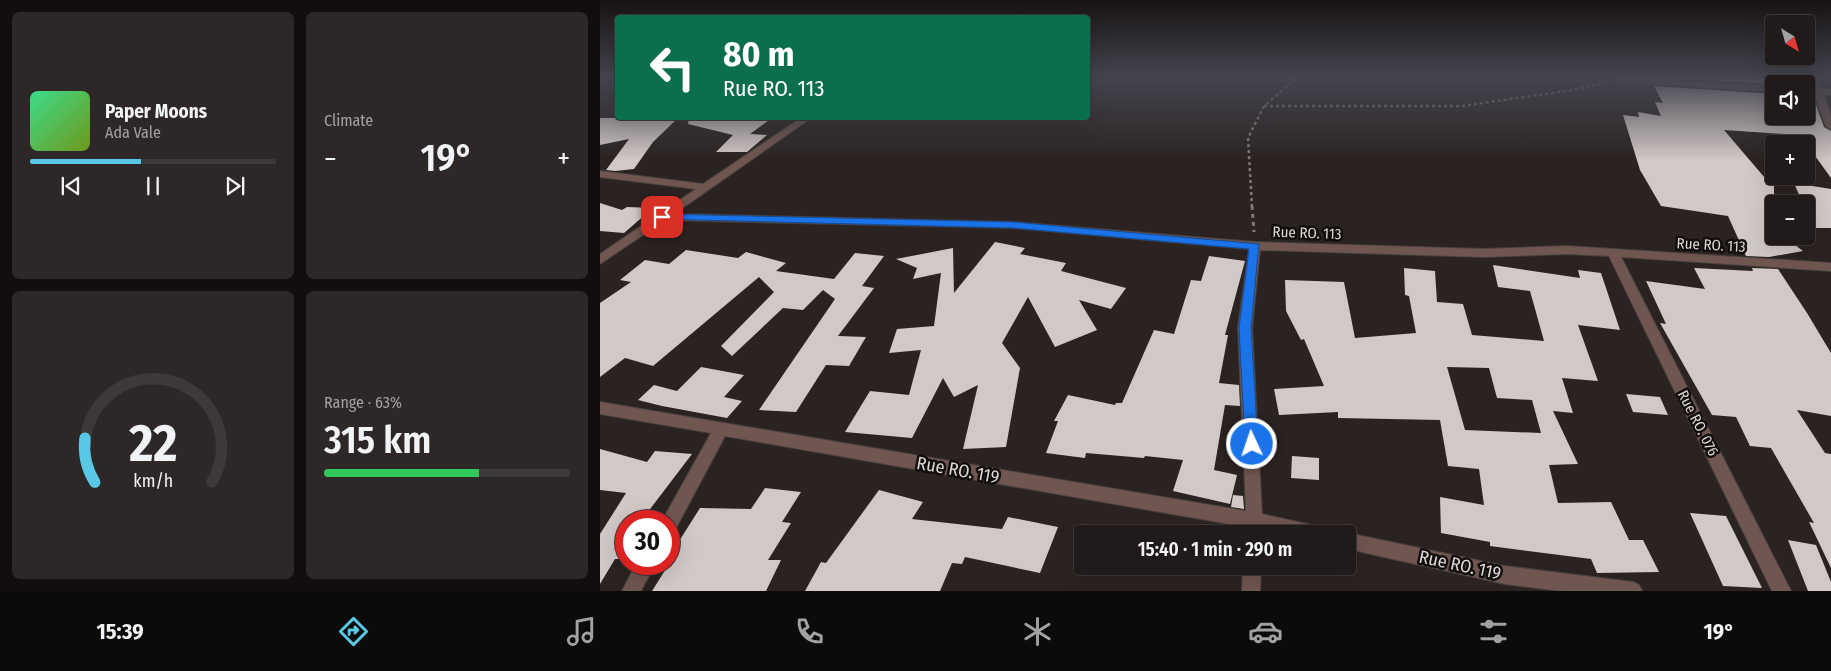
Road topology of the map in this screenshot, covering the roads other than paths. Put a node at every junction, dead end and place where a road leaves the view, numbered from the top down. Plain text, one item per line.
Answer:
1 (1822, 105) edge
2 (803, 120) edge
3 (1831, 126) edge
4 (600, 174) edge
5 (704, 187) junction
6 (662, 217) junction
7 (1255, 246) junction
8 (1614, 255) junction
9 (600, 260) edge
10 (1831, 267) edge
11 (600, 408) edge
12 (721, 429) junction
13 (677, 510) edge
14 (1244, 525) edge
15 (1255, 525) edge
16 (1356, 543) edge
17 (640, 575) edge
18 (1251, 575) edge
19 (631, 591) edge
20 (1250, 591) edge
21 (1633, 591) edge
22 (1782, 591) edge

1 - 3 street
2 - 5 street
4 - 5 street
5 - 6 street
6 - 7 street, Rue RO. 113
6 - 9 street
7 - 8 street, Rue RO. 113
7 - 15 street
8 - 10 street, Rue RO. 113
8 - 22 street, Rue RO. 076
11 - 12 street, Rue RO. 119
12 - 13 street
12 - 14 street, Rue RO. 119
16 - 21 street, Rue RO. 119
17 - 19 street
18 - 20 street

